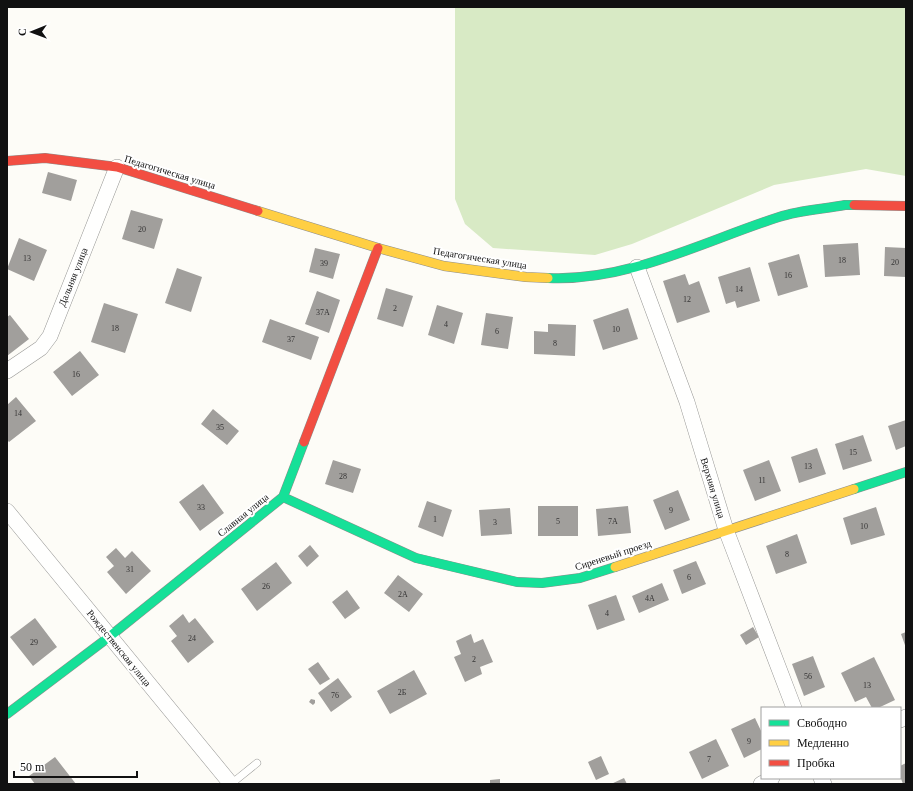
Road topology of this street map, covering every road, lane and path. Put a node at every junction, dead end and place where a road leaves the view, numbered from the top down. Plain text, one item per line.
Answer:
1 (7, 161) edge
2 (117, 167) junction
3 (906, 206) edge
4 (378, 248) junction
5 (637, 267) junction
6 (7, 371) edge
7 (906, 472) edge
8 (283, 497) junction
9 (7, 512) edge
10 (726, 530) junction
11 (109, 637) junction
12 (794, 707) edge
13 (7, 714) edge
14 (257, 763) dead end
15 (770, 779) edge
16 (231, 784) edge
17 (761, 784) edge

1 - 2 street, Педагогическая улица
2 - 4 street, Педагогическая улица
2 - 6 street, Дальняя улица
3 - 5 street, Педагогическая улица
4 - 5 street, Педагогическая улица
4 - 8 street, Славная улица
5 - 10 street, Верхняя улица
7 - 10 street, Сиреневый проезд
8 - 10 street, Сиреневый проезд
8 - 11 street, Славная улица
9 - 11 street, Рождественская улица
10 - 12 street, Верхняя улица
11 - 13 street, Славная улица
11 - 16 street, Рождественская улица
14 - 16 lane
15 - 17 street

